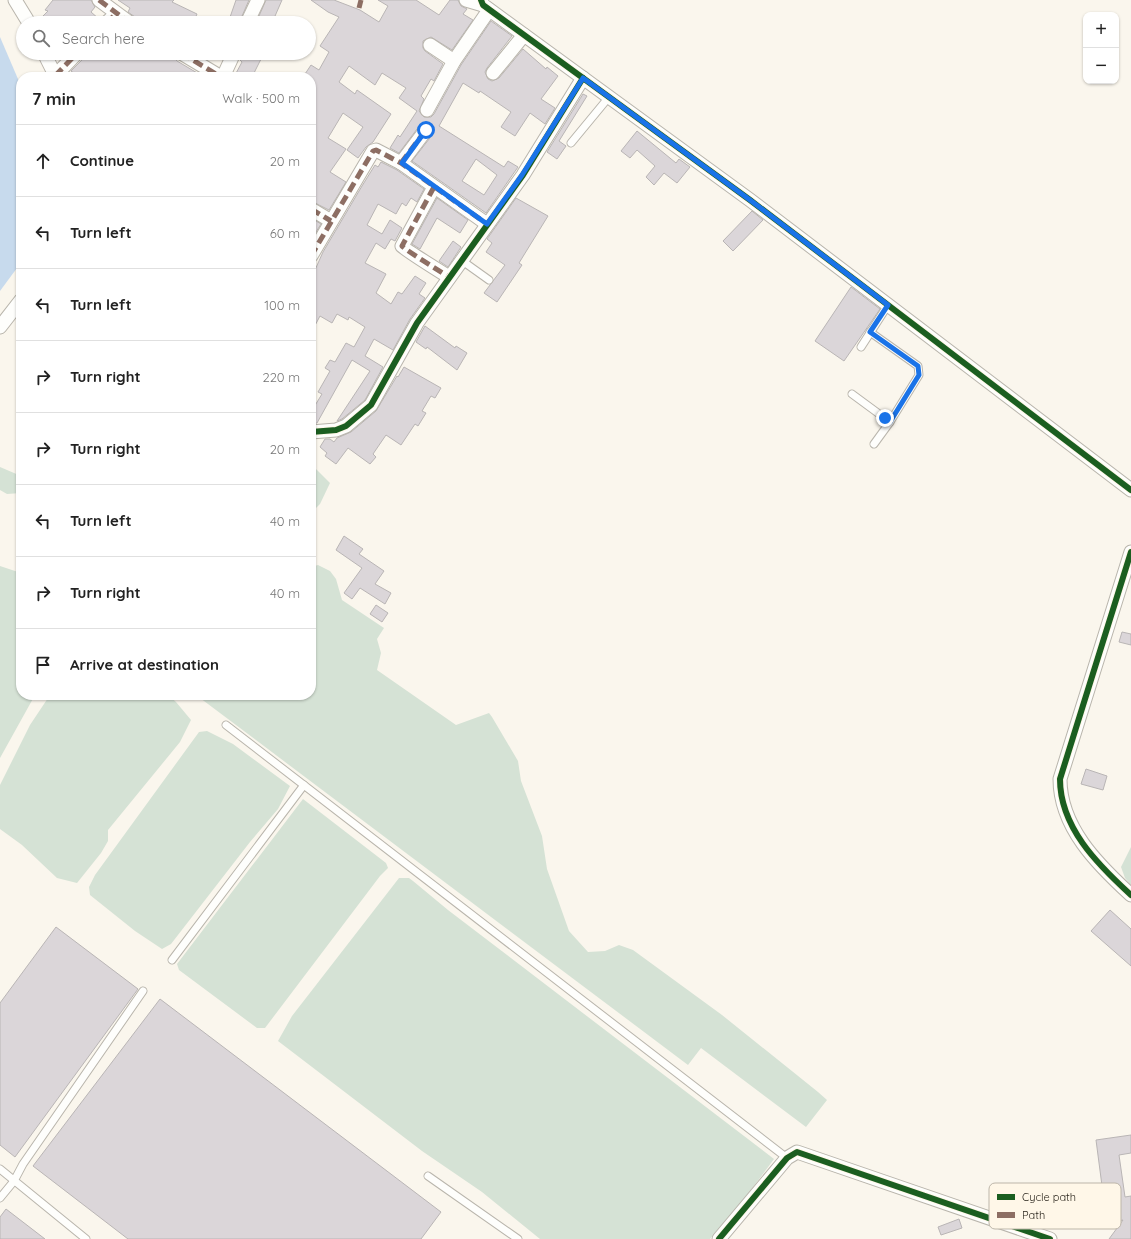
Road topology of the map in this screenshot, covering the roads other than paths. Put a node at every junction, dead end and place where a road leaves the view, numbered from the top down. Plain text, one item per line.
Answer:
1 (15, 0) edge
2 (99, 0) edge
3 (258, 0) edge
4 (466, 0) edge
5 (484, 5) edge
6 (116, 14) joint
7 (25, 16) edge
8 (119, 16) edge
9 (250, 16) edge
10 (524, 35) junction
11 (430, 45) dead end
12 (48, 60) edge
13 (71, 60) edge
14 (193, 60) edge
15 (230, 60) edge
16 (454, 61) junction
17 (54, 72) edge
18 (60, 72) edge
19 (213, 72) edge
20 (224, 72) edge
21 (493, 72) dead end
22 (583, 78) junction
23 (609, 97) junction
24 (427, 110) dead end
25 (426, 130) dead end
26 (571, 143) dead end
27 (402, 163) junction
28 (434, 186) junction
29 (316, 212) edge
30 (331, 221) junction
31 (487, 224) junction
32 (316, 247) edge
33 (461, 260) junction
34 (449, 277) junction
35 (489, 280) dead end
36 (888, 305) junction
37 (16, 306) edge
38 (0, 327) edge
39 (870, 332) junction
40 (861, 347) dead end
41 (852, 394) dead end
42 (890, 422) junction
43 (316, 432) edge
44 (874, 444) dead end
45 (1131, 490) edge
46 (1131, 552) edge
47 (226, 725) dead end
48 (304, 785) junction
49 (1131, 895) edge
50 (172, 960) dead end
51 (143, 991) dead end
52 (787, 1158) junction
53 (0, 1169) edge
54 (428, 1176) dead end
55 (14, 1181) junction
56 (0, 1198) edge
57 (989, 1218) edge
58 (1021, 1229) edge
59 (86, 1239) edge
60 (518, 1239) edge
61 (719, 1239) edge
62 (1050, 1239) edge

1 - 7 street
2 - 6 street
3 - 9 street
4 - 5 street
5 - 10 street
5 - 16 street
6 - 8 street
10 - 21 street
10 - 22 street
11 - 16 street
12 - 17 street
13 - 18 street
14 - 19 street
15 - 20 street
16 - 24 street
22 - 23 street
22 - 31 street
23 - 26 lane
23 - 36 street
25 - 27 street
27 - 28 street
27 - 30 street
28 - 31 street
28 - 34 street
29 - 30 street
30 - 32 street
31 - 33 street
33 - 34 street
33 - 35 lane
34 - 43 street
36 - 39 lane
36 - 45 street
37 - 38 street
39 - 40 lane
39 - 42 lane
41 - 42 lane
42 - 44 lane
46 - 49 street
47 - 48 lane
48 - 50 lane
48 - 52 lane
51 - 55 lane
52 - 57 street
52 - 61 street
53 - 55 lane
54 - 60 lane
55 - 56 lane
55 - 59 lane
58 - 62 street

